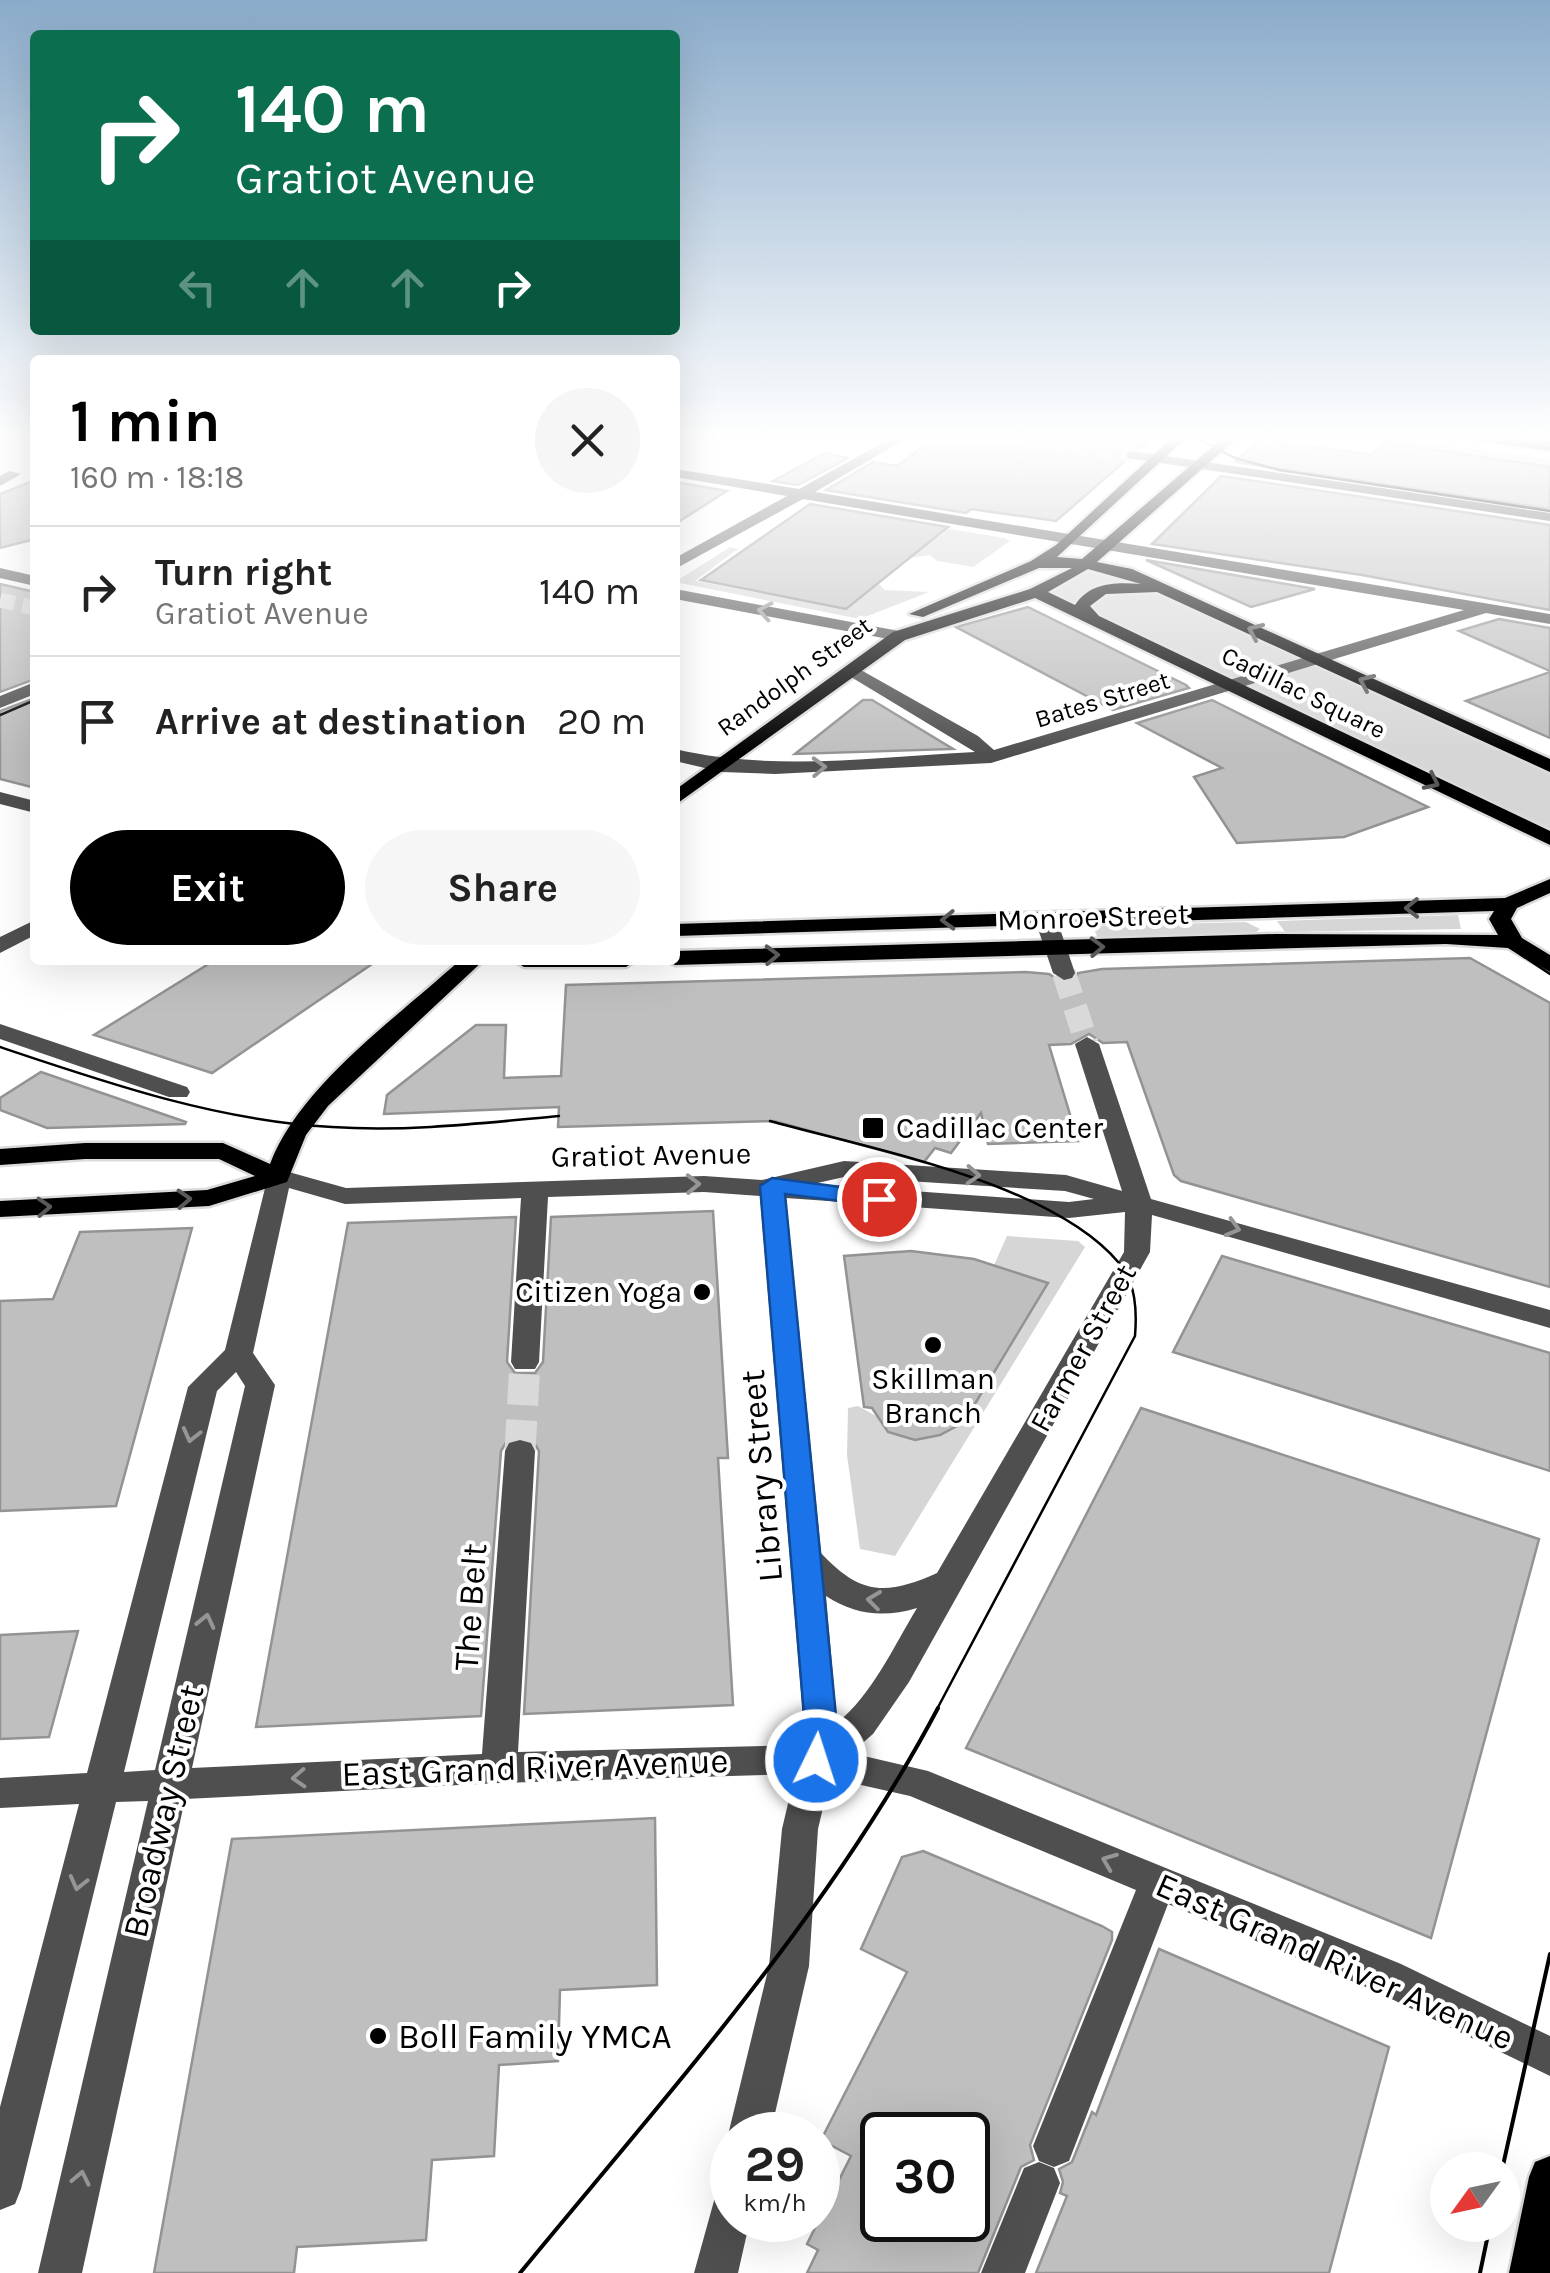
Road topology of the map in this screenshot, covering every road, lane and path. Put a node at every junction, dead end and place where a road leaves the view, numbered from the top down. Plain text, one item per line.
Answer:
1 (714, 542) edge
2 (1069, 542) edge
3 (1088, 542) edge
4 (1113, 542) edge
5 (1110, 545) junction
6 (680, 561) edge
7 (1089, 563) junction
8 (1036, 564) junction
9 (0, 574) edge
10 (30, 580) edge
11 (1036, 592) junction
12 (680, 595) edge
13 (1193, 602) junction
14 (1485, 609) junction
15 (1092, 618) junction
16 (1550, 620) edge
17 (898, 636) junction
18 (1316, 659) junction
19 (852, 670) junction
20 (1232, 685) junction
21 (30, 689) edge
22 (0, 703) edge
23 (680, 757) edge
24 (991, 757) junction
25 (722, 766) junction
26 (1550, 766) edge
27 (680, 795) edge
28 (0, 798) edge
29 (30, 807) edge
30 (1550, 839) edge
31 (1550, 885) edge
32 (1509, 904) junction
33 (1261, 912) junction
34 (1045, 917) junction
35 (30, 929) edge
36 (680, 930) edge
37 (1275, 941) junction
38 (1513, 942) junction
39 (0, 946) edge
40 (1056, 948) junction
41 (680, 958) edge
42 (468, 965) edge
43 (1550, 965) edge
44 (1064, 973) tunnel mouth
45 (0, 1032) edge
46 (1087, 1044) tunnel mouth
47 (178, 1092) dead end
48 (0, 1157) edge
49 (278, 1178) junction
50 (772, 1186) junction
51 (543, 1189) junction
52 (1139, 1202) junction
53 (0, 1209) edge
54 (1550, 1319) edge
55 (238, 1354) junction
56 (525, 1362) tunnel mouth
57 (520, 1451) tunnel mouth
58 (807, 1558) junction
59 (952, 1580) junction
60 (816, 1760) junction
61 (499, 1768) junction
62 (169, 1784) junction
63 (102, 1788) junction
64 (0, 1793) edge
65 (1158, 1882) junction
66 (1550, 2057) edge
67 (754, 2112) edge
68 (1550, 2177) edge
69 (0, 2189) edge
70 (723, 2242) edge
71 (60, 2273) edge
72 (716, 2273) edge
73 (1003, 2273) edge
74 (1531, 2273) edge

1 - 6 street
2 - 8 main road, Randolph Street
3 - 5 street
4 - 5 main road, Randolph Street
5 - 7 main road, Randolph Street
5 - 14 street
7 - 8 main road, Cadillac Square
7 - 11 main road, Randolph Street
7 - 13 main road, Cadillac Square
8 - 17 main road, Randolph Street
9 - 10 street
11 - 15 main road, Cadillac Square
11 - 17 main road, Randolph Street
17 -> 12 street
13 - 15 main road
18 -> 13 main road, Cadillac Square
14 - 16 street
14 - 18 street, Bates Street
15 - 20 main road, Cadillac Square
17 - 19 main road, Randolph Street
18 - 20 street, Bates Street
26 -> 18 main road, Cadillac Square
19 - 24 street
19 - 25 main road, Randolph Street
20 - 24 street, Bates Street
20 -> 30 main road, Cadillac Square
21 - 22 street
23 - 25 street, Bates Street
25 -> 24 street, Bates Street
25 - 27 main road, Randolph Street
28 - 29 street
31 - 32 main road
32 -> 33 main road, Monroe Street
32 - 38 main road
33 - 34 main road, Monroe Street
33 - 37 main road
34 -> 36 main road, Monroe Street
34 - 40 street
35 - 39 street
37 - 38 main road, Monroe Street
40 -> 37 main road, Monroe Street
38 - 43 main road
41 -> 40 main road, Monroe Street
40 - 44 street
42 - 49 main road
45 - 47 street
46 - 52 street, Farmer Street
48 - 49 main road, Gratiot Avenue
49 - 51 street, Gratiot Avenue
53 -> 49 main road
49 - 55 street
51 -> 50 street, Gratiot Avenue
50 -> 52 street, Gratiot Avenue
50 - 58 street, Library Street
51 - 56 street
52 -> 54 street, Gratiot Avenue
52 - 59 street, Farmer Street
62 -> 55 street, Broadway Street
55 -> 63 street, Broadway Street
57 - 61 street, The Belt
59 -> 58 street
58 - 60 street, Library Street
59 - 60 street, Farmer Street
60 - 61 street, East Grand River Avenue
65 -> 60 street, East Grand River Avenue
60 - 67 street
61 -> 62 street, East Grand River Avenue
62 - 63 street, East Grand River Avenue
71 -> 62 street, Broadway Street
63 - 64 street, East Grand River Avenue
63 -> 69 street, Broadway Street
65 - 66 street, East Grand River Avenue
65 - 73 street
68 - 74 main road
70 - 72 street

